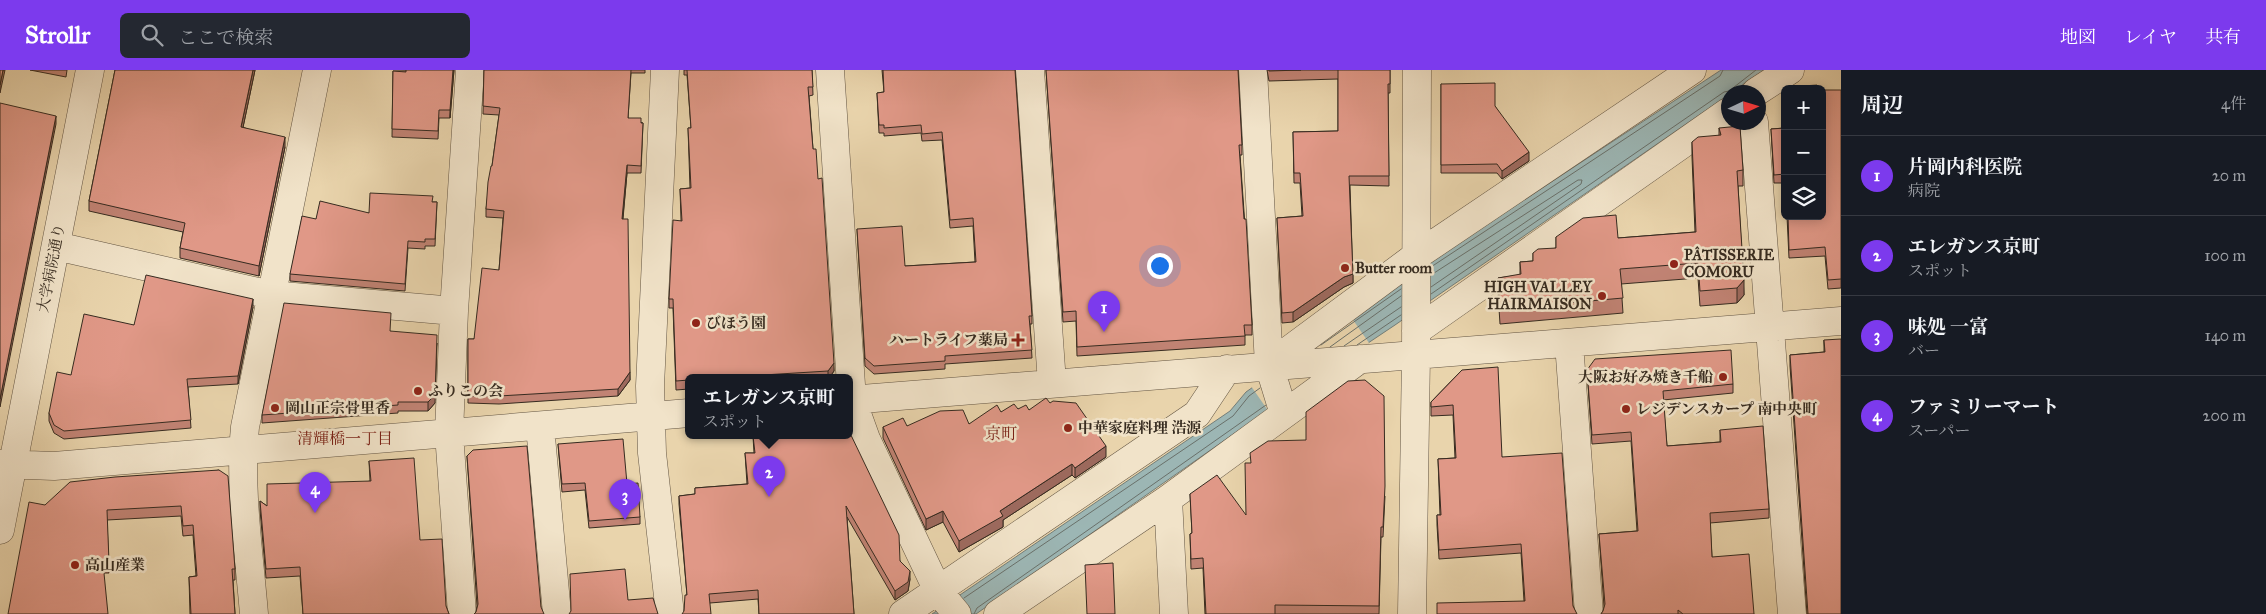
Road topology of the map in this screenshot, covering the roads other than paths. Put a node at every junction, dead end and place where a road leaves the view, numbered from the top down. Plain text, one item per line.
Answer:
1 (90, 70) edge
2 (317, 70) edge
3 (470, 70) edge
4 (665, 70) edge
5 (830, 70) edge
6 (1030, 70) edge
7 (1253, 70) edge
8 (1416, 70) edge
9 (1692, 70) edge
10 (1790, 70) edge
11 (1665, 79) edge
12 (1766, 86) edge
13 (1721, 117) edge
14 (1755, 130) edge
15 (56, 246) junction
16 (1416, 260) junction
17 (271, 295) junction
18 (454, 311) junction
19 (1841, 321) edge
20 (1770, 327) junction
21 (1416, 333) junction
22 (1569, 343) junction
23 (1348, 360) junction
24 (1228, 369) junction
25 (849, 374) edge
26 (1052, 383) junction
27 (1278, 383) junction
28 (853, 400) edge
29 (853, 405) edge
30 (685, 413) edge
31 (650, 416) junction
32 (540, 426) junction
33 (448, 433) junction
34 (243, 450) junction
35 (6, 464) edge
36 (1168, 499) junction
37 (0, 530) edge
38 (947, 601) edge
39 (254, 614) edge
40 (462, 614) edge
41 (557, 614) edge
42 (670, 614) edge
43 (903, 614) edge
44 (998, 614) edge
45 (1174, 614) edge
46 (1412, 614) edge
47 (1589, 614) edge
48 (1792, 614) edge

1 - 15 street, 大学病院通り
2 - 17 street
3 - 18 street
4 - 31 street
5 - 25 street
6 - 26 street
7 - 27 street
8 - 16 street
9 - 11 street
10 - 12 street
11 - 16 street
13 - 21 street
14 - 20 street
15 - 17 street
15 - 35 street, 大学病院通り
16 - 21 street
16 - 27 street
17 - 18 street
17 - 34 street
18 - 33 street
19 - 20 street
20 - 22 street
20 - 48 street
21 - 22 street
21 - 23 street
21 - 46 street
22 - 47 street
23 - 27 street
23 - 27 street
24 - 26 street
24 - 27 street
24 - 38 street
26 - 28 street
27 - 36 street
29 - 38 street
30 - 31 street
31 - 32 street
31 - 42 street
32 - 33 street
32 - 41 street
33 - 34 street
33 - 40 street
34 - 35 street
34 - 39 street
35 - 37 street, 大学病院通り
36 - 44 street
36 - 45 street
38 - 43 street

